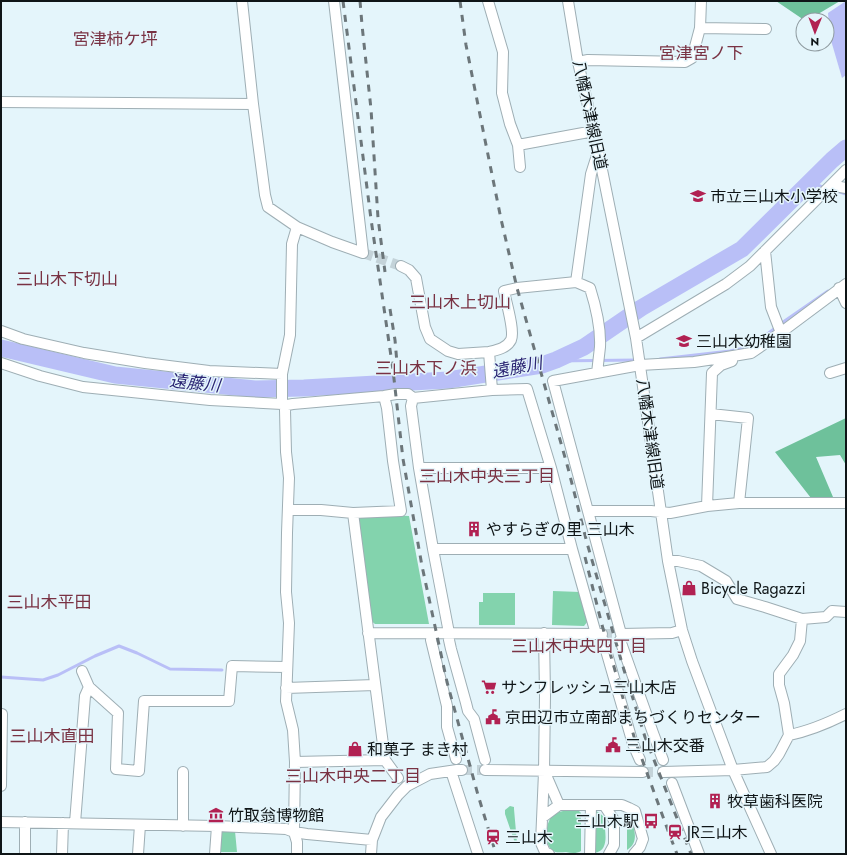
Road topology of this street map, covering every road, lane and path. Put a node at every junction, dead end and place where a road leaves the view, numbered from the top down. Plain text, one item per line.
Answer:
1 (242, 1) edge
2 (334, 1) edge
3 (488, 1) edge
4 (568, 1) edge
5 (701, 1) edge
6 (700, 28) junction
7 (766, 29) dead end
8 (578, 62) junction
9 (1, 102) edge
10 (253, 104) junction
11 (594, 131) junction
12 (518, 145) junction
13 (598, 150) junction
14 (520, 167) dead end
15 (846, 170) edge
16 (834, 182) junction
17 (846, 188) edge
18 (297, 227) junction
19 (765, 251) junction
20 (401, 266) tunnel mouth
21 (576, 282) junction
22 (843, 286) edge
23 (846, 303) edge
24 (1, 331) edge
25 (780, 333) junction
26 (636, 338) junction
27 (489, 352) junction
28 (735, 356) junction
29 (1, 363) edge
30 (640, 365) junction
31 (846, 368) edge
32 (597, 373) junction
33 (830, 373) dead end
34 (282, 375) junction
35 (492, 390) junction
36 (384, 396) junction
37 (413, 398) junction
38 (284, 402) junction
39 (711, 414) junction
40 (420, 468) junction
41 (551, 468) junction
42 (739, 503) junction
43 (846, 503) edge
44 (707, 506) junction
45 (288, 510) junction
46 (588, 511) junction
47 (661, 512) junction
48 (353, 513) junction
49 (433, 549) junction
50 (572, 549) junction
51 (668, 561) junction
52 (846, 612) edge
53 (802, 619) junction
54 (682, 630) junction
55 (368, 633) junction
56 (544, 634) junction
57 (449, 636) junction
58 (600, 636) junction
59 (620, 637) junction
60 (431, 640) dead end
61 (286, 667) junction
62 (82, 671) dead end
63 (375, 685) junction
64 (89, 687) junction
65 (286, 688) junction
66 (2, 714) dead end
67 (846, 714) edge
68 (789, 735) junction
69 (456, 759) dead end
70 (385, 760) junction
71 (485, 760) dead end
72 (640, 760) dead end
73 (663, 760) dead end
74 (295, 762) junction
75 (462, 770) tunnel mouth
76 (485, 770) tunnel mouth
77 (733, 770) junction
78 (451, 771) junction
79 (183, 772) dead end
80 (544, 772) junction
81 (643, 772) tunnel mouth
82 (663, 772) tunnel mouth
83 (398, 778) dead end
84 (672, 783) dead end
85 (1, 786) edge
86 (559, 805) junction
87 (591, 805) junction
88 (604, 805) junction
89 (543, 817) junction
90 (1, 822) edge
91 (25, 822) junction
92 (63, 823) junction
93 (75, 823) junction
94 (140, 825) junction
95 (183, 826) junction
96 (217, 826) junction
97 (294, 832) junction
98 (372, 840) junction
99 (25, 854) edge
100 (62, 854) edge
101 (138, 854) edge
102 (215, 854) edge
103 (298, 854) edge
104 (371, 854) edge
105 (478, 854) edge
106 (549, 854) edge
107 (590, 854) edge
108 (609, 854) edge
109 (634, 854) edge
110 (699, 854) edge
111 (771, 854) edge

1 - 10 street
2 - 18 street
3 - 12 street
4 - 8 street, 八幡木津線旧道
5 - 6 street
6 - 7 street
6 - 8 street
8 - 11 street, 八幡木津線旧道
9 - 10 street
10 - 18 street
11 - 12 street
11 - 13 street, 八幡木津線旧道
12 - 14 street
13 - 21 street
13 - 26 street, 八幡木津線旧道
15 - 16 street
16 - 17 street
16 - 19 street
18 - 34 street
19 - 25 street
19 - 26 street
20 - 27 street
21 - 27 street
21 - 32 street
22 - 23 street
22 - 25 street
24 - 34 street
25 - 28 street
26 - 30 street, 八幡木津線旧道
27 - 35 street
28 - 30 street
28 - 39 street
29 - 38 street
30 - 32 street
30 - 47 street, 八幡木津線旧道
31 - 33 street
32 - 46 street
34 - 38 street
35 - 37 street
35 - 41 street
36 - 37 street
36 - 38 street
36 - 48 street
37 - 40 street
38 - 45 street
39 - 42 street
39 - 44 street
40 - 41 street
40 - 49 street
41 - 50 street
42 - 43 street
42 - 44 street
44 - 47 street
45 - 48 street
45 - 61 street
46 - 47 street
46 - 59 street
47 - 51 street, 八幡木津線旧道
48 - 55 street
49 - 50 street
49 - 57 street
50 - 58 street
51 - 53 street
51 - 54 street, 八幡木津線旧道
52 - 53 street
53 - 68 street
54 - 59 street
54 - 77 street, 八幡木津線旧道
55 - 57 street
55 - 63 street
56 - 57 street
56 - 58 street
56 - 80 street
57 - 71 street
58 - 72 street
59 - 73 street
60 - 69 street
61 - 64 street
61 - 65 street
62 - 64 street
63 - 65 street
63 - 70 street
64 - 93 street
65 - 74 street
66 - 85 street
67 - 68 street
68 - 77 street
70 - 74 street
70 - 83 street
74 - 97 street
75 - 78 street
76 - 80 street
77 - 82 street
77 - 111 street, 八幡木津線旧道
78 - 98 street
78 - 105 street
79 - 95 street
80 - 81 street
80 - 86 street
80 - 89 street
84 - 110 street
86 - 87 street
86 - 89 street
87 - 88 street
87 - 107 street
88 - 108 street
88 - 109 street
89 - 106 street
90 - 91 street
91 - 92 street
91 - 99 street
92 - 93 street
92 - 100 street
93 - 94 street
94 - 95 street
94 - 101 street
95 - 96 street
96 - 97 street
96 - 102 street
97 - 98 street
97 - 103 street
98 - 104 street

